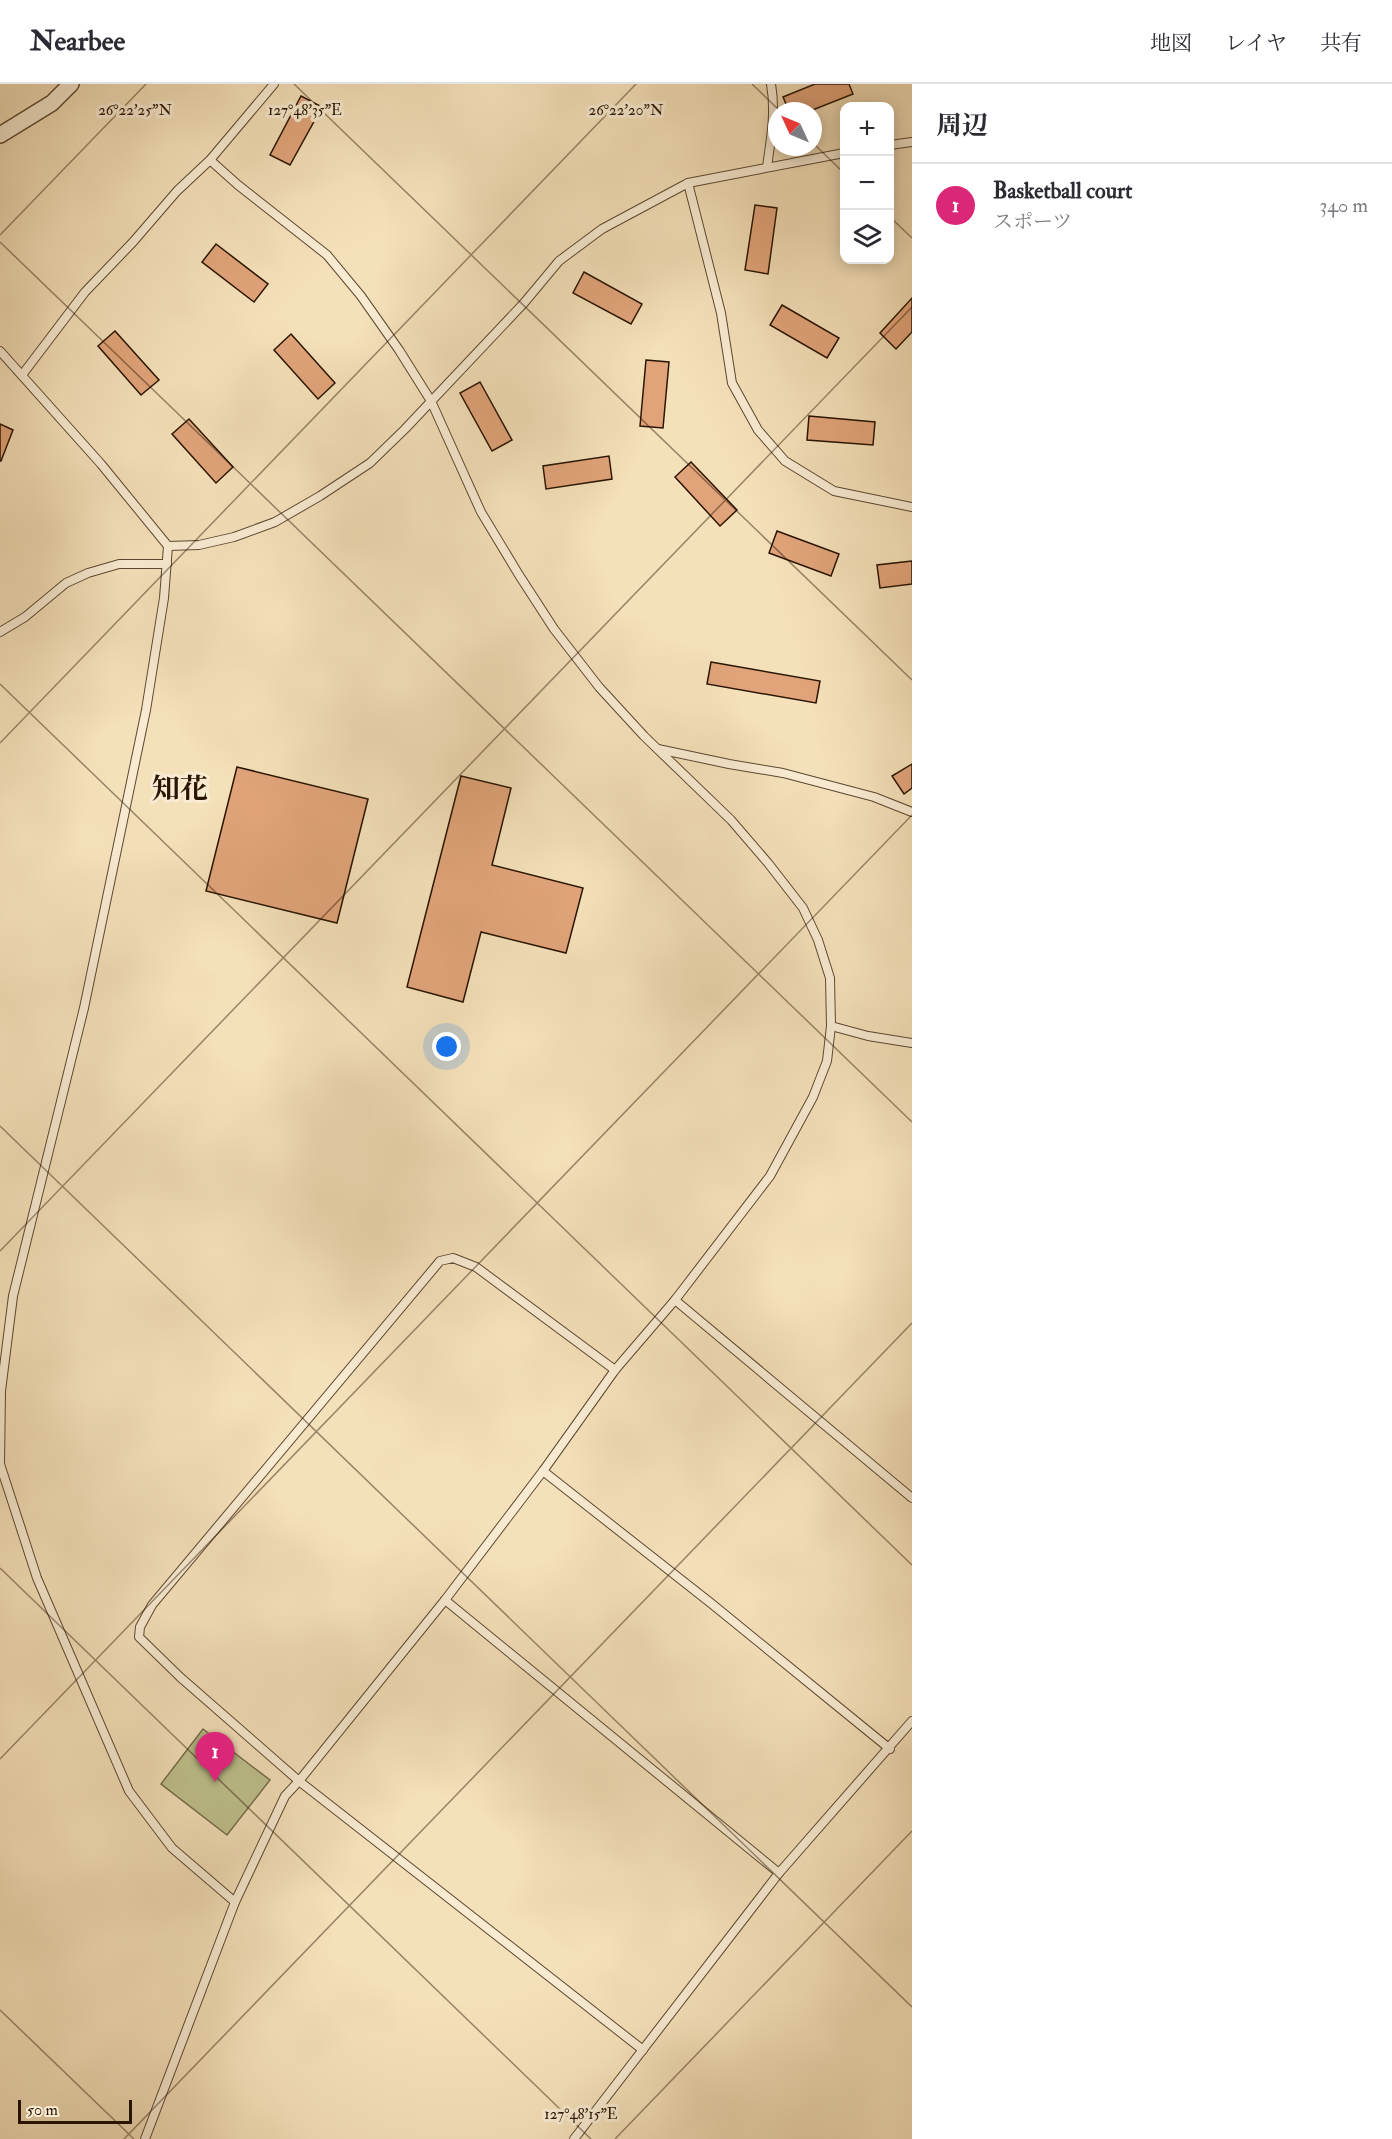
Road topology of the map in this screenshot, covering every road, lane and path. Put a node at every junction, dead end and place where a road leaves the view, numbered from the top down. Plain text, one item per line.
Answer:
1 (71, 84) edge
2 (274, 84) edge
3 (771, 84) edge
4 (0, 135) edge
5 (912, 142) edge
6 (894, 144) edge
7 (840, 154) edge
8 (210, 160) junction
9 (767, 167) junction
10 (688, 183) junction
11 (0, 351) edge
12 (22, 375) junction
13 (431, 401) junction
14 (912, 507) edge
15 (168, 546) junction
16 (167, 564) junction
17 (0, 632) edge
18 (658, 749) junction
19 (912, 812) edge
20 (831, 1026) junction
21 (912, 1043) edge
22 (675, 1300) junction
23 (615, 1370) junction
24 (543, 1471) junction
25 (912, 1498) edge
26 (445, 1600) junction
27 (912, 1721) edge
28 (890, 1749) junction
29 (299, 1781) junction
30 (779, 1873) junction
31 (235, 1902) junction
32 (643, 2050) junction
33 (145, 2139) edge
34 (574, 2139) edge

1 - 4 street
2 - 8 lane
3 - 9 lane
5 - 6 lane
7 - 9 lane
8 - 12 lane
8 - 13 lane
9 - 10 lane
10 - 13 lane
10 - 14 lane
11 - 12 lane
12 - 15 lane
13 - 15 lane
13 - 18 lane
15 - 16 lane
16 - 17 lane
16 - 31 lane
18 - 19 lane
18 - 20 lane
20 - 21 lane
20 - 22 lane
22 - 23 lane
22 - 25 lane
23 - 24 lane
23 - 29 lane
24 - 26 lane
24 - 28 lane
26 - 29 lane
26 - 30 lane
27 - 28 lane
28 - 30 lane
29 - 31 lane
29 - 32 lane
30 - 32 lane
31 - 33 lane
32 - 34 lane

